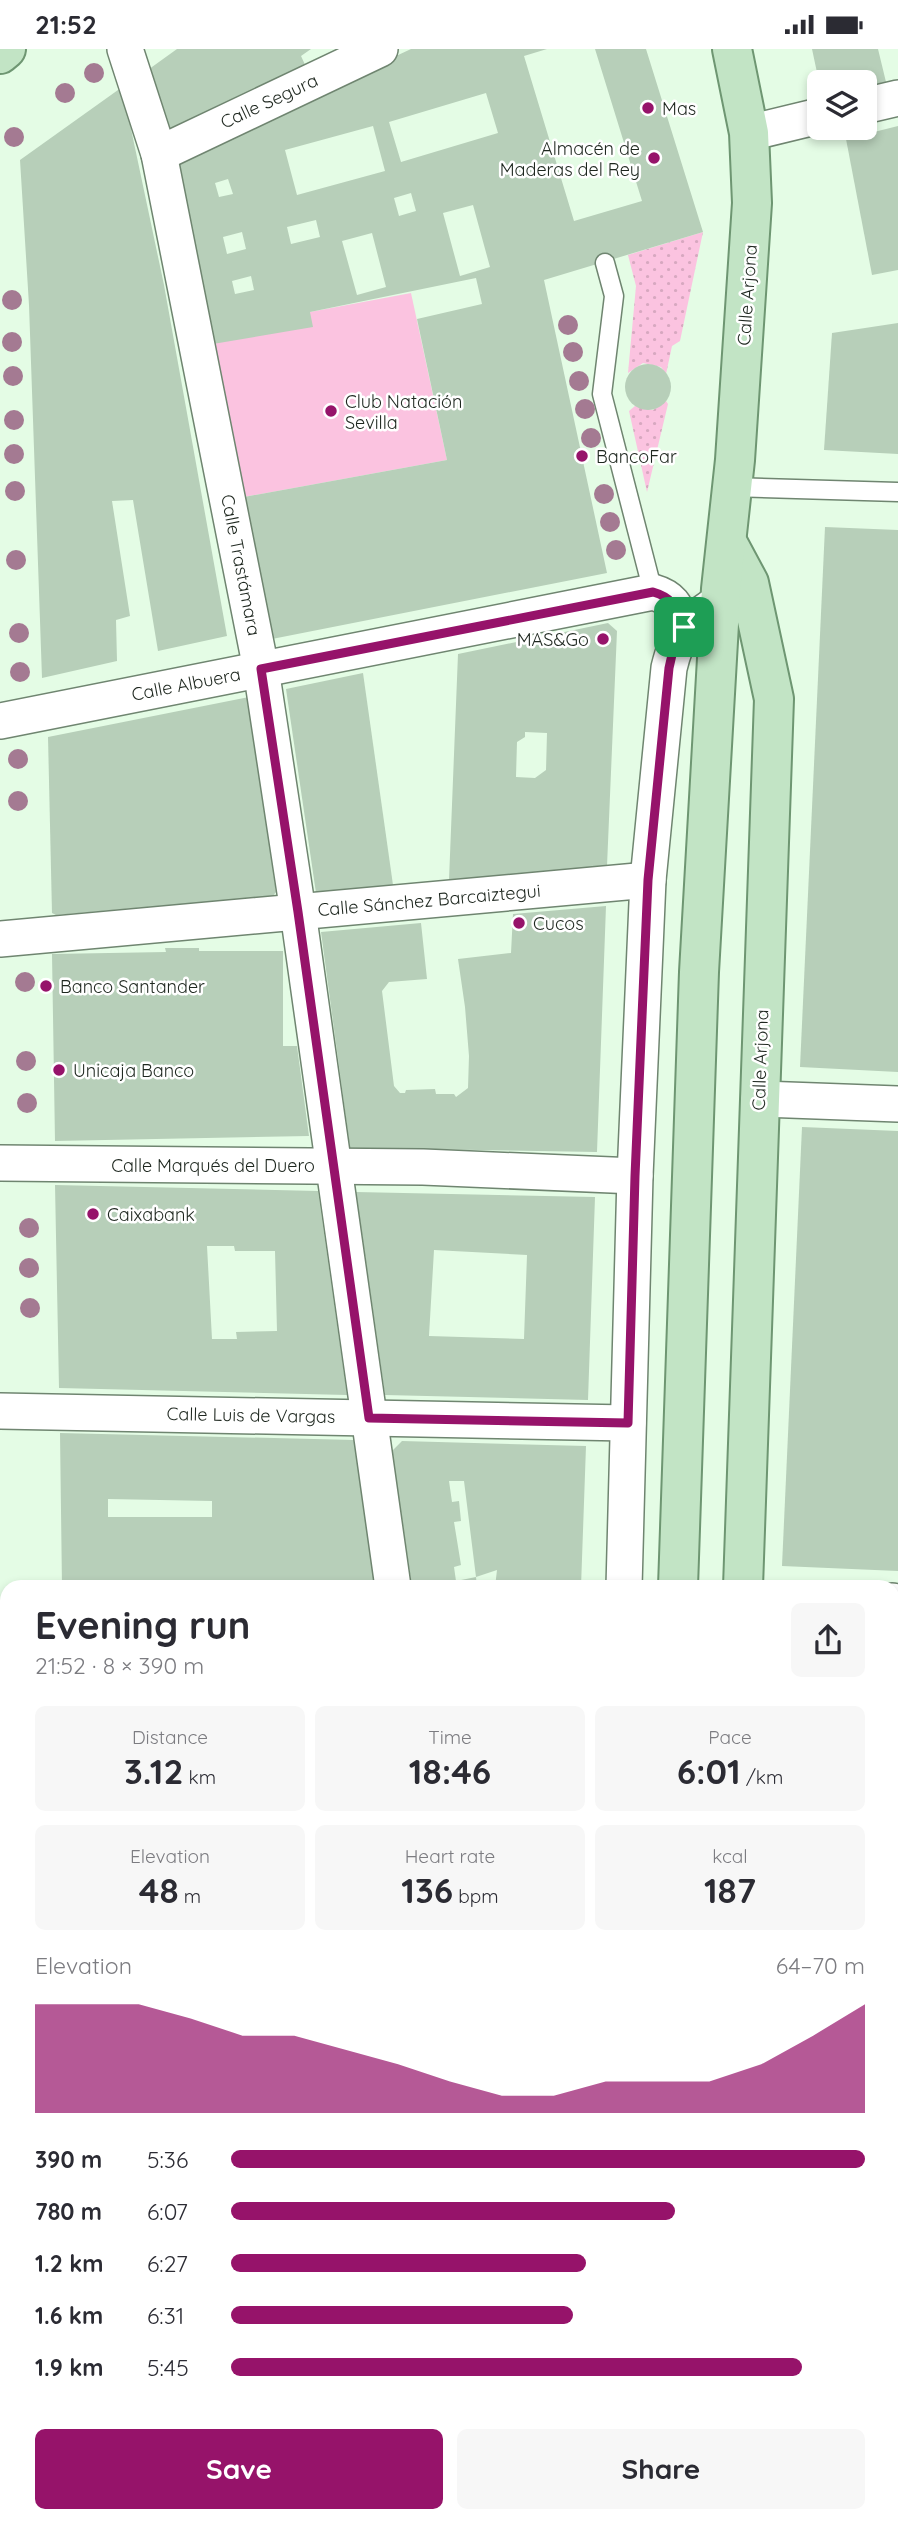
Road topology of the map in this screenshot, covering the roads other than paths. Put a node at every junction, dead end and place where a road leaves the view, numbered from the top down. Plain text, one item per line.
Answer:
1 (6, 49) edge
2 (125, 49) edge
3 (380, 49) edge
4 (732, 49) edge
5 (0, 54) edge
6 (898, 98) edge
7 (877, 103) edge
8 (807, 119) edge
9 (750, 133) junction
10 (159, 154) junction
11 (605, 263) dead end
12 (731, 487) junction
13 (898, 492) edge
14 (727, 542) junction
15 (653, 592) junction
16 (720, 601) junction
17 (684, 627) junction
18 (261, 669) junction
19 (0, 722) edge
20 (648, 880) junction
21 (298, 912) junction
22 (0, 939) edge
23 (759, 1099) junction
24 (898, 1104) edge
25 (0, 1163) edge
26 (334, 1166) junction
27 (635, 1176) junction
28 (0, 1411) edge
29 (369, 1418) junction
30 (628, 1423) junction
31 (392, 1580) edge
32 (624, 1580) edge
33 (678, 1580) edge
34 (743, 1580) edge

1 - 5 main road
2 - 10 street, Calle Trastámara
3 - 10 street, Calle Segura
4 - 9 main road, Calle Arjona
6 - 7 street
8 - 9 street
9 - 12 main road, Calle Arjona
10 - 18 street, Calle Trastámara
11 - 15 lane
12 - 13 lane
12 - 14 main road, Calle Arjona
14 - 16 main road, Calle Arjona
14 - 23 main road, Calle Arjona
15 - 17 street
15 - 18 street, Calle Albuera
16 - 17 street
16 - 33 main road, Calle Arjona
17 - 20 street
18 - 19 street, Calle Albuera
18 - 21 street, Calle Trastámara
20 - 21 street, Calle Sánchez Barcaiztegui
20 - 27 street
21 - 22 street, Calle Sánchez Barcaiztegui
21 - 26 street, Calle Trastámara
23 - 24 street
23 - 34 main road, Calle Arjona
25 - 26 street, Calle Marqués del Duero
26 - 27 street, Calle Marqués del Duero
26 - 29 street, Calle Trastámara
27 - 30 street
28 - 29 street, Calle Luis de Vargas
29 - 30 street, Calle Luis de Vargas
29 - 31 street, Calle Trastámara
30 - 32 street

